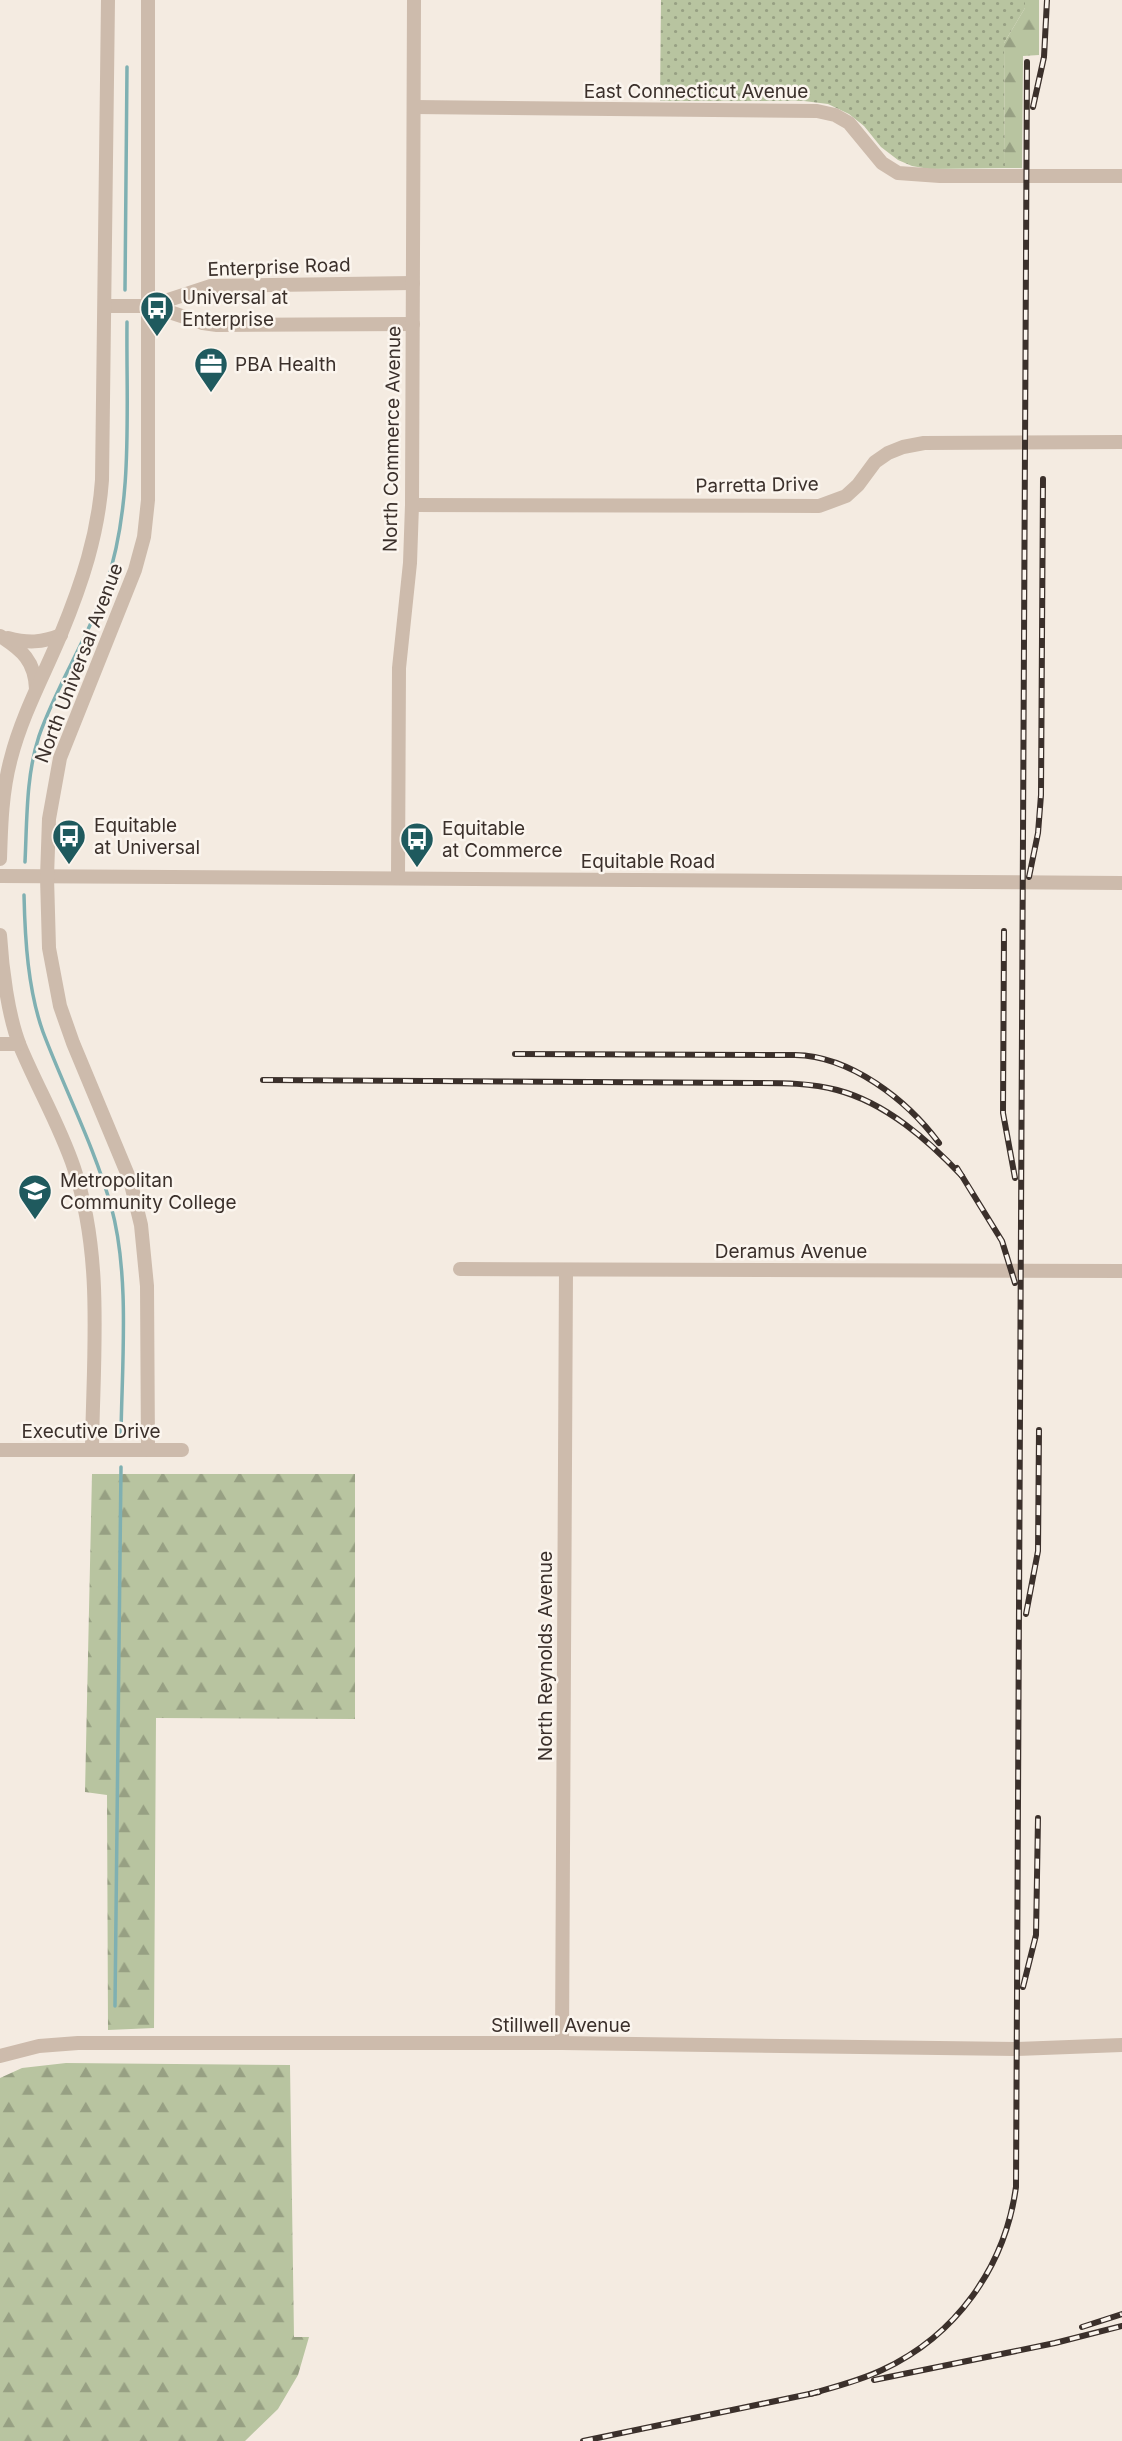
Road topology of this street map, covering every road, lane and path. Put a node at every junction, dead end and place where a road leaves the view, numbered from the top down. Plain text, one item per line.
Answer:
1 (108, 0) edge
2 (148, 0) edge
3 (414, 0) edge
4 (414, 107) junction
5 (1122, 176) edge
6 (413, 283) junction
7 (105, 306) junction
8 (150, 306) junction
9 (413, 324) junction
10 (1122, 442) edge
11 (412, 505) junction
12 (61, 635) junction
13 (0, 636) edge
14 (36, 691) junction
15 (0, 859) edge
16 (0, 876) edge
17 (47, 877) junction
18 (398, 878) junction
19 (1122, 883) edge
20 (0, 935) edge
21 (0, 1044) edge
22 (19, 1044) junction
23 (460, 1269) dead end
24 (566, 1270) junction
25 (1122, 1271) edge
26 (0, 1450) edge
27 (92, 1450) junction
28 (148, 1450) junction
29 (183, 1450) dead end
30 (562, 2043) junction
31 (1122, 2045) edge
32 (0, 2056) edge

1 - 7 street, North Universal Avenue
2 - 8 street, North Universal Avenue
3 - 4 street, North Commerce Avenue
4 - 5 street, East Connecticut Avenue
4 - 6 street, North Commerce Avenue
6 - 8 street, Enterprise Road
6 - 9 street, North Commerce Avenue
7 - 8 street, Enterprise Road
7 - 12 street, North Universal Avenue
8 - 9 street, Enterprise Road
8 - 17 street, North Universal Avenue
9 - 11 street, North Commerce Avenue
10 - 11 street, Parretta Drive
11 - 18 street, North Commerce Avenue
12 - 13 street
12 - 14 street, North Universal Avenue
13 - 14 street
14 - 15 street, North Universal Avenue
16 - 17 street, Equitable Road
17 - 18 street, Equitable Road
17 - 28 street, North Universal Avenue
18 - 19 street, Equitable Road
20 - 22 street
21 - 22 street
22 - 27 street
23 - 24 street, Deramus Avenue
24 - 25 street, Deramus Avenue
24 - 30 street, North Reynolds Avenue
26 - 27 street, Executive Drive
27 - 28 street, Executive Drive
28 - 29 street, Executive Drive
30 - 31 street, Stillwell Avenue
30 - 32 street, Stillwell Avenue

